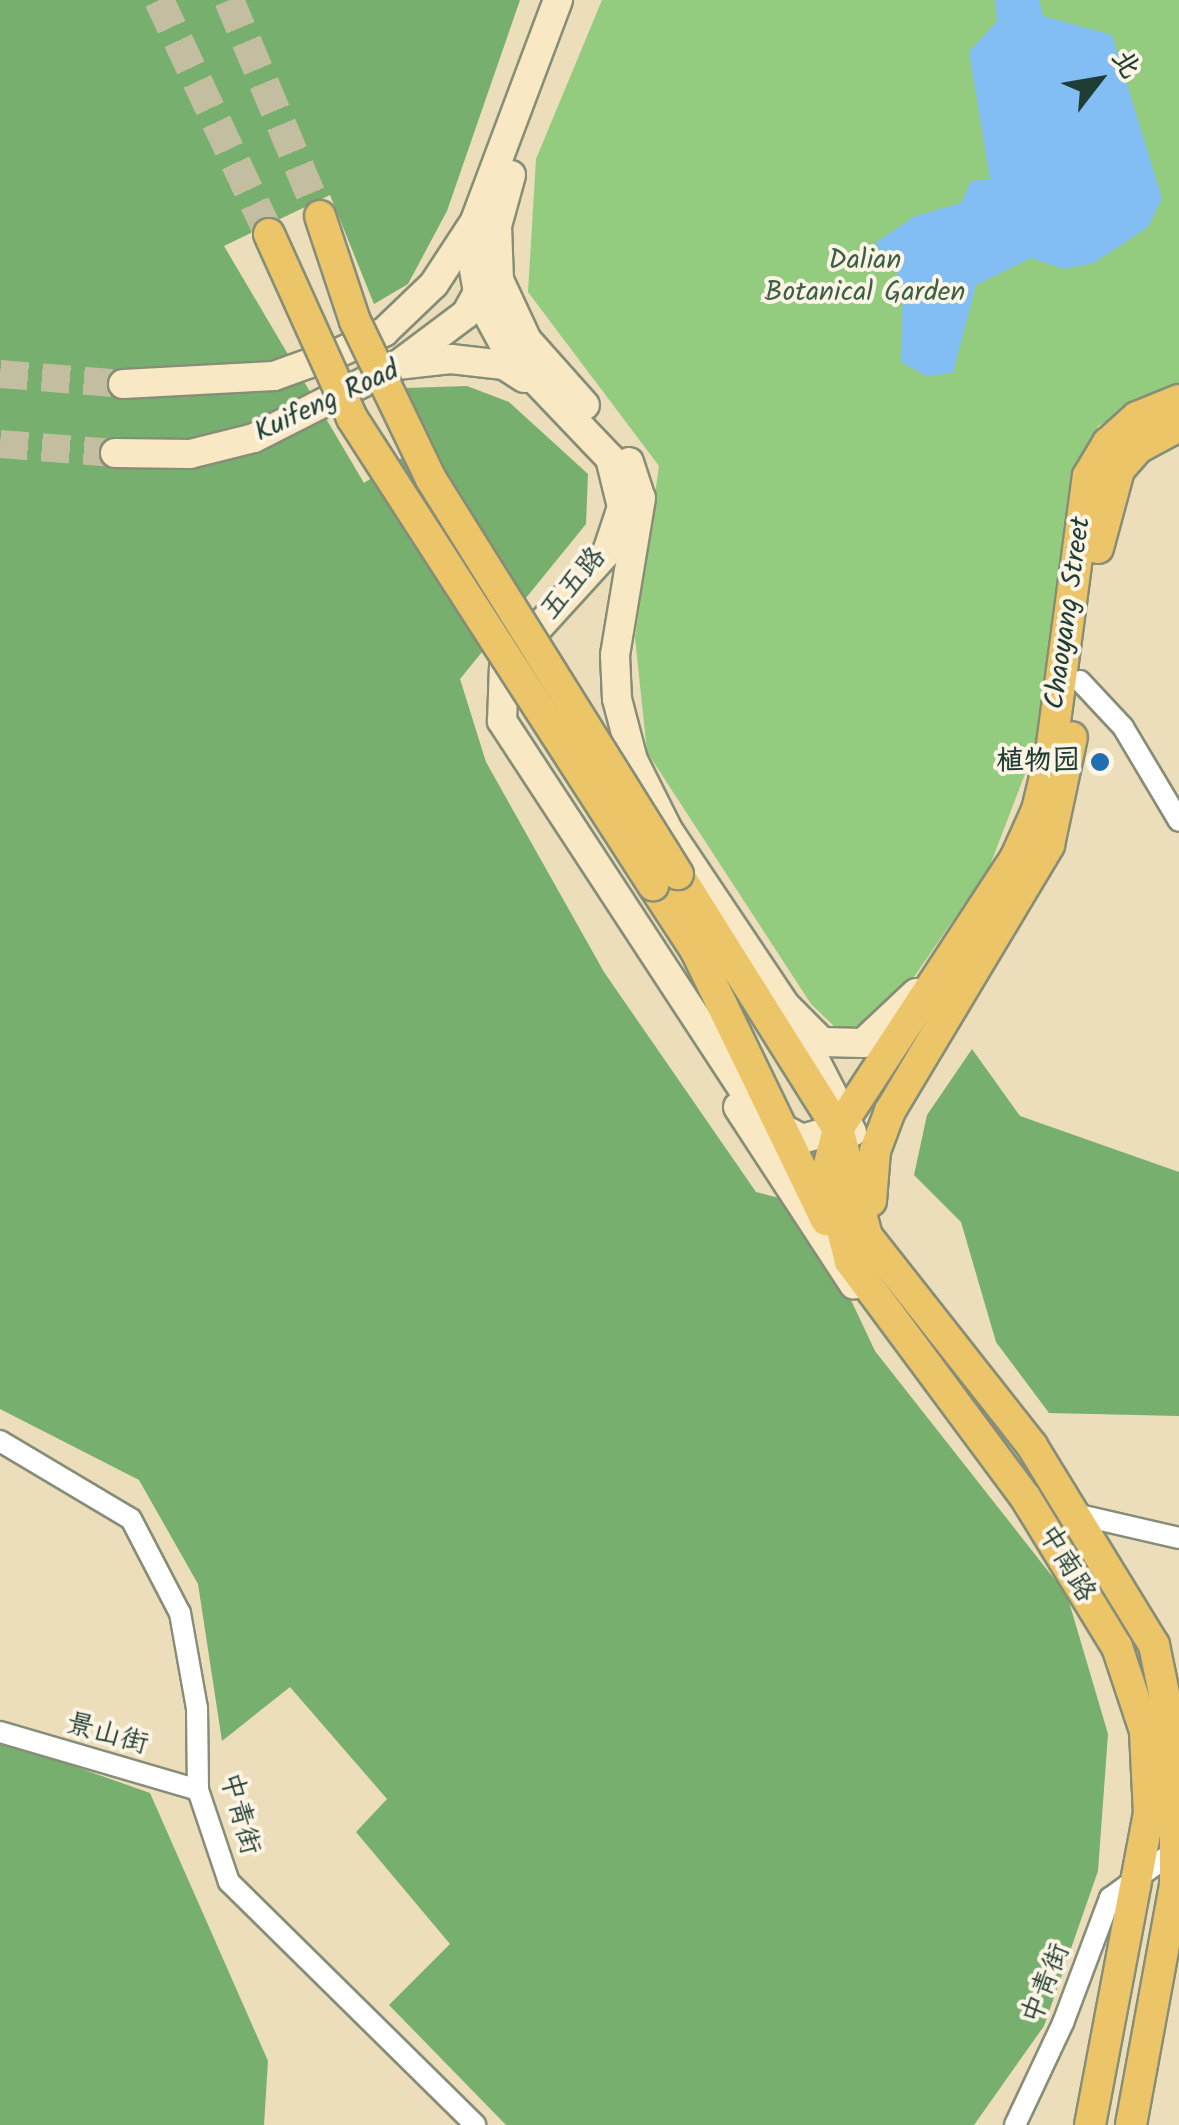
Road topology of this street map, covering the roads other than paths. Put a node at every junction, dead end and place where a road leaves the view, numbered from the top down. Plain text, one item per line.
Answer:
1 (558, 0) edge
2 (577, 0) edge
3 (320, 216) tunnel mouth
4 (475, 221) junction
5 (268, 234) tunnel mouth
6 (496, 250) junction
7 (479, 312) junction
8 (384, 332) junction
9 (419, 335) junction
10 (527, 340) junction
11 (397, 365) junction
12 (123, 384) tunnel mouth
13 (533, 384) junction
14 (1179, 400) edge
15 (1179, 426) edge
16 (115, 453) tunnel mouth
17 (1080, 680) junction
18 (514, 740) junction
19 (1179, 821) edge
20 (668, 830) junction
21 (665, 880) junction
22 (604, 884) junction
23 (696, 951) junction
24 (940, 966) junction
25 (786, 1006) junction
26 (929, 1037) junction
27 (845, 1122) junction
28 (784, 1134) junction
29 (850, 1262) junction
30 (892, 1272) junction
31 (904, 1336) junction
32 (0, 1441) edge
33 (1075, 1514) junction
34 (1179, 1538) edge
35 (0, 1732) edge
36 (198, 1790) junction
37 (1177, 1849) edge
38 (1139, 1872) junction
39 (475, 2125) edge
40 (1015, 2125) edge
41 (1090, 2125) edge
42 (1130, 2125) edge

1 - 4 main road, 五五路
2 - 6 main road, 五五路
3 - 21 main road, bridge
4 - 7 main road, 五五路
4 - 8 main road, Kuifeng Road
5 - 21 main road, bridge
6 - 7 main road
6 - 10 main road, 五五路
7 - 9 main road
7 - 10 main road
7 - 13 main road, 五五路
8 - 9 main road
8 - 12 main road, Kuifeng Road
9 - 11 main road
10 - 20 main road, 五五路
11 - 13 main road, Kuifeng Road
11 - 16 main road, Kuifeng Road
13 - 18 main road, 五五路
14 - 24 main road, Chaoyang Street
15 - 17 main road, Chaoyang Street
17 - 19 street
17 - 26 main road, Chaoyang Street
18 - 20 main road
18 - 22 main road, 五五路
20 - 25 main road, 五五路
21 - 23 main road, 五五路
21 - 27 main road
22 - 28 main road, 五五路
22 - 31 main road
23 - 27 main road
23 - 28 main road, 五五路
24 - 25 main road, 五五路
24 - 27 main road, Chaoyang Street
25 - 27 main road
26 - 27 main road
26 - 30 main road
27 - 28 main road
27 - 29 main road, 中南路
27 - 30 main road
28 - 29 main road, 五五路
29 - 31 main road, 中南路
30 - 33 main road
31 - 38 main road, 中南路
32 - 36 street, 中青街
33 - 34 street
33 - 37 main road
35 - 36 street, 景山街
36 - 39 street, 中青街
37 - 38 street, 中青街
37 - 42 main road
38 - 40 street, 中青街
38 - 41 main road, 中南路

